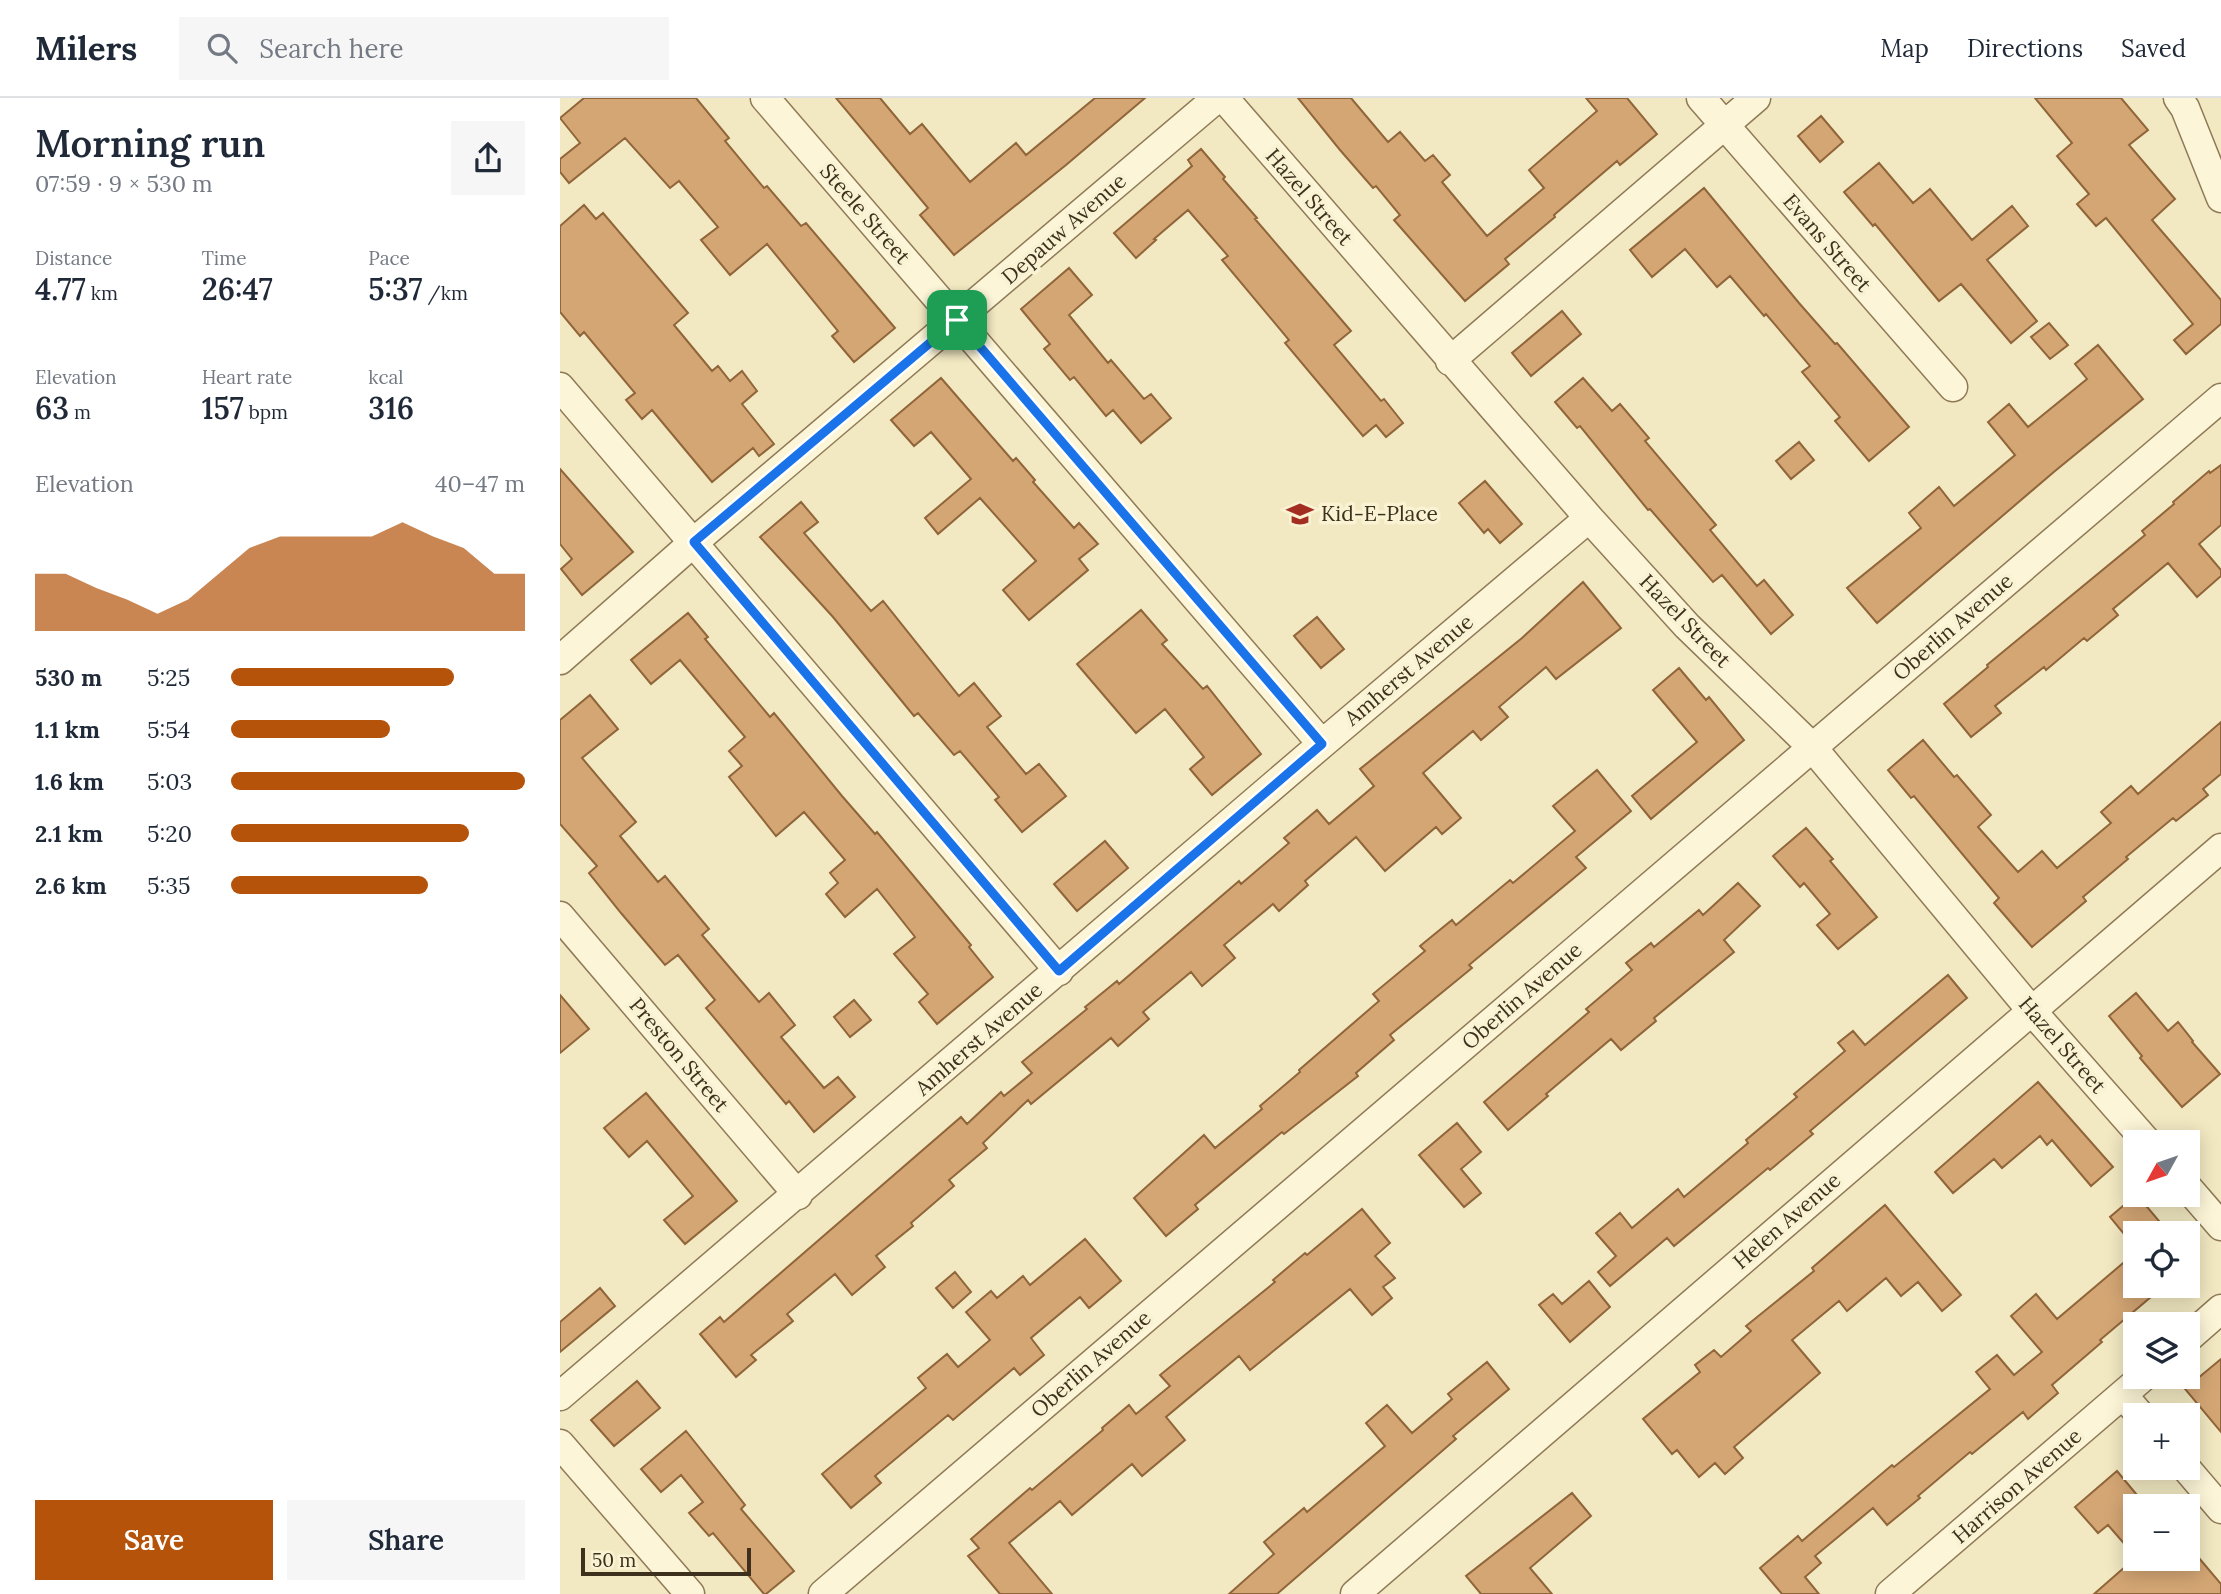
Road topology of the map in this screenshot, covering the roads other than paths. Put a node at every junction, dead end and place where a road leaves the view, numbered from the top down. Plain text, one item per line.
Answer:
1 (765, 98) edge
2 (1217, 98) edge
3 (1224, 98) edge
4 (1701, 98) edge
5 (1756, 98) edge
6 (2179, 98) edge
7 (1725, 125) junction
8 (2219, 187) edge
9 (957, 320) junction
10 (1450, 361) junction
11 (560, 387) edge
12 (1953, 387) dead end
13 (2221, 397) edge
14 (1589, 519) junction
15 (694, 542) junction
16 (560, 660) edge
17 (1322, 744) junction
18 (1812, 747) junction
19 (2221, 848) edge
20 (560, 916) edge
21 (1059, 971) junction
22 (2031, 1010) junction
23 (2137, 1130) edge
24 (798, 1195) junction
25 (2200, 1202) edge
26 (2221, 1226) edge
27 (2221, 1309) edge
28 (2200, 1327) edge
29 (560, 1396) edge
30 (2136, 1396) edge
31 (565, 1458) edge
32 (2196, 1480) edge
33 (2221, 1509) edge
34 (690, 1594) edge
35 (823, 1594) edge
36 (1355, 1594) edge
37 (1890, 1594) edge

1 - 9 street, Steele Street
2 - 9 street, Depauw Avenue
3 - 10 street, Hazel Street
4 - 7 street, Evans Street
5 - 7 street
6 - 8 street
7 - 10 street
7 - 12 street, Evans Street
9 - 15 street, Depauw Avenue
9 - 17 street, Steele Street
10 - 14 street, Hazel Street
11 - 15 street
13 - 18 street, Oberlin Avenue
14 - 17 street, Amherst Avenue
14 - 18 street, Hazel Street
15 - 16 street, Depauw Avenue
15 - 21 street
17 - 21 street, Amherst Avenue
18 - 22 street, Hazel Street
18 - 35 street, Oberlin Avenue
19 - 22 street, Helen Avenue
20 - 24 street, Preston Street
21 - 24 street, Amherst Avenue
22 - 23 street, Hazel Street
22 - 36 street, Helen Avenue
24 - 29 street, Amherst Avenue
25 - 26 street
27 - 28 street
30 - 37 street, Harrison Avenue
31 - 34 street
32 - 33 street

